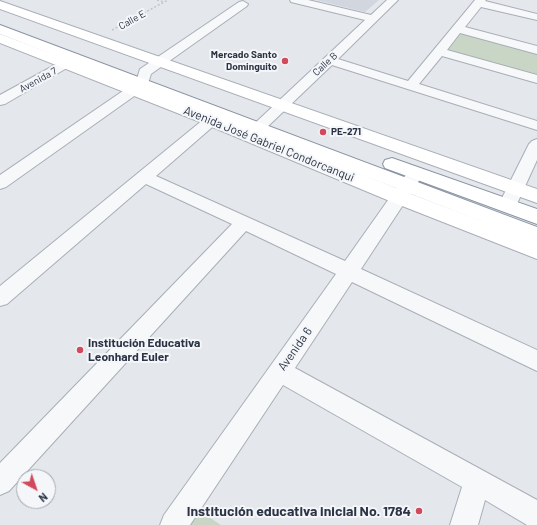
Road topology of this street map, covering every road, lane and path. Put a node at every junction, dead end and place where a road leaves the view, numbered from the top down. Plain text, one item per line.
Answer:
1 (157, 0) edge
2 (168, 0) edge
3 (295, 0) edge
4 (393, 0) edge
5 (480, 1) edge
6 (164, 2) junction
7 (243, 4) dead end
8 (0, 5) edge
9 (0, 17) edge
10 (537, 17) edge
11 (372, 19) junction
12 (0, 29) edge
13 (458, 29) junction
14 (0, 38) edge
15 (95, 40) junction
16 (537, 50) edge
17 (440, 52) junction
18 (330, 60) junction
19 (70, 62) junction
20 (159, 62) junction
21 (537, 79) edge
22 (140, 82) junction
23 (411, 86) junction
24 (0, 101) edge
25 (281, 106) junction
26 (216, 117) junction
27 (263, 123) junction
28 (537, 126) edge
29 (537, 144) edge
30 (144, 177) junction
31 (0, 183) edge
32 (407, 185) junction
33 (516, 189) junction
34 (537, 196) edge
35 (508, 206) junction
36 (537, 217) edge
37 (244, 222) junction
38 (537, 235) edge
39 (537, 251) edge
40 (348, 272) junction
41 (0, 298) edge
42 (537, 361) edge
43 (279, 371) junction
44 (0, 482) edge
45 (477, 482) junction
46 (537, 515) edge
47 (174, 525) edge
48 (464, 525) edge

1 - 6 path
2 - 6 path, Calle E
3 - 11 street
4 - 11 street, Calle B
5 - 10 street
5 - 13 street
6 - 15 path, Calle E
7 - 20 street
8 - 15 main road
9 - 22 main road, Avenida José Gabriel Condorcanqui
11 - 18 street, Calle B
12 - 19 main road, Avenida José Gabriel Condorcanqui
13 - 16 street
13 - 17 street
14 - 19 main road, Avenida José Gabriel Condorcanqui
15 - 20 main road
17 - 21 street
17 - 23 street
18 - 23 street
18 - 25 street, Calle B
19 - 22 main road, Avenida José Gabriel Condorcanqui
19 - 24 street, Avenida 7
20 - 22 street
20 - 25 main road
22 - 26 main road, Avenida José Gabriel Condorcanqui
22 - 27 main road, Avenida José Gabriel Condorcanqui
22 - 31 street
23 - 28 street
25 - 27 street, Calle B
25 - 33 main road
26 - 27 main road, Avenida José Gabriel Condorcanqui
26 - 30 street
26 - 32 main road, Avenida José Gabriel Condorcanqui
27 - 32 main road, Avenida José Gabriel Condorcanqui
29 - 33 street
30 - 37 street
30 - 41 street
32 - 35 main road, Avenida José Gabriel Condorcanqui
32 - 38 main road, Avenida José Gabriel Condorcanqui
32 - 39 main road, Avenida José Gabriel Condorcanqui
32 - 40 street, Avenida 6
33 - 34 main road
33 - 35 street
35 - 36 main road, Avenida José Gabriel Condorcanqui
37 - 40 street
37 - 44 street
40 - 42 street
40 - 43 street, Avenida 6
43 - 45 street
43 - 47 street, Avenida 6
45 - 46 street
45 - 48 street

